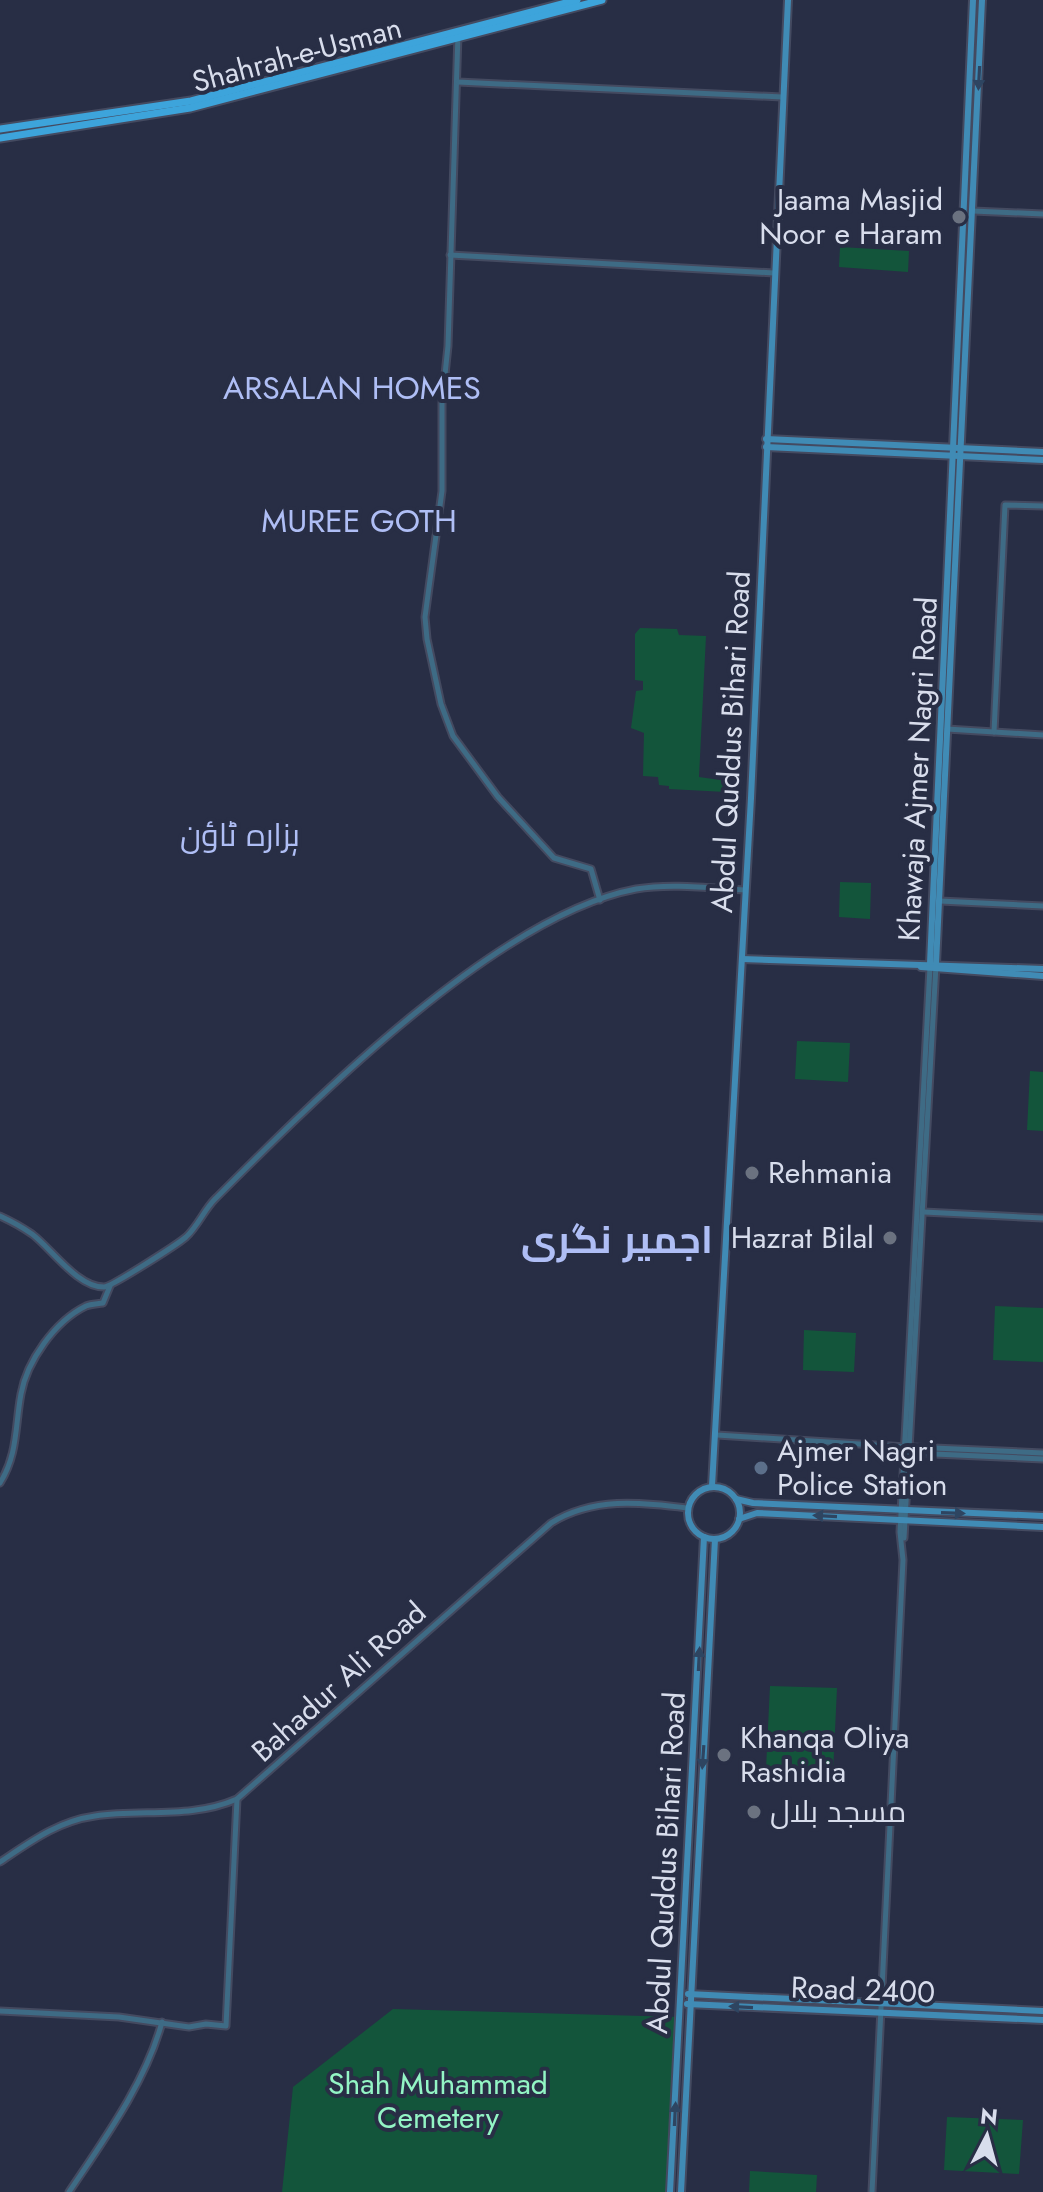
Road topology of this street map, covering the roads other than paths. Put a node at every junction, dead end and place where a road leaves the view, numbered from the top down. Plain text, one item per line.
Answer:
1 (577, 0) edge
2 (602, 0) edge
3 (788, 0) edge
4 (973, 0) edge
5 (982, 0) edge
6 (458, 34) junction
7 (972, 34) junction
8 (981, 34) junction
9 (458, 82) junction
10 (220, 97) junction
11 (782, 97) junction
12 (0, 129) edge
13 (0, 138) edge
14 (972, 146) junction
15 (973, 211) junction
16 (1043, 214) edge
17 (450, 255) junction
18 (962, 258) junction
19 (971, 258) junction
20 (774, 273) junction
21 (766, 443) junction
22 (957, 448) junction
23 (1043, 452) edge
24 (957, 457) junction
25 (1043, 460) edge
26 (1043, 506) edge
27 (947, 687) junction
28 (947, 729) junction
29 (994, 732) junction
30 (1043, 735) edge
31 (943, 764) junction
32 (745, 890) junction
33 (600, 900) junction
34 (940, 901) junction
35 (1043, 906) edge
36 (742, 959) junction
37 (933, 967) junction
38 (1043, 969) edge
39 (1043, 976) edge
40 (922, 1195) junction
41 (924, 1212) junction
42 (0, 1216) edge
43 (1043, 1218) edge
44 (919, 1244) junction
45 (110, 1286) junction
46 (717, 1435) junction
47 (910, 1449) junction
48 (1043, 1456) edge
49 (0, 1483) edge
50 (712, 1486) junction
51 (736, 1499) junction
52 (687, 1508) junction
53 (905, 1511) junction
54 (1043, 1516) edge
55 (739, 1519) junction
56 (904, 1520) junction
57 (1043, 1527) edge
58 (704, 1537) junction
59 (715, 1539) junction
60 (237, 1799) junction
61 (0, 1862) edge
62 (681, 1994) junction
63 (691, 1994) junction
64 (680, 2004) junction
65 (691, 2004) junction
66 (881, 2004) junction
67 (0, 2011) edge
68 (1043, 2011) edge
69 (880, 2012) junction
70 (1043, 2020) edge
71 (162, 2022) junction
72 (69, 2192) edge
73 (670, 2192) edge
74 (681, 2192) edge
75 (872, 2192) edge

1 - 6 main road, Shahrah-e-Usman
2 - 6 main road, Shahrah-e-Usman
3 - 11 main road, Abdul Quddus Bihari Road
4 - 7 main road, Khawaja Ajmer Nagri Road
5 - 8 main road, Khawaja Ajmer Nagri Road
6 - 9 street
6 - 10 main road, Shahrah-e-Usman
7 - 8 main road
7 - 14 main road, Khawaja Ajmer Nagri Road
8 -> 14 main road, Khawaja Ajmer Nagri Road
9 - 11 street
9 - 17 street
10 - 12 main road, Shahrah-e-Usman
10 - 13 main road, Shahrah-e-Usman
11 - 20 main road, Abdul Quddus Bihari Road
14 - 15 main road, Khawaja Ajmer Nagri Road
14 - 18 main road, Khawaja Ajmer Nagri Road
15 - 16 street
15 - 19 main road, Khawaja Ajmer Nagri Road
17 - 20 street
17 - 33 street
18 - 19 main road
18 - 22 main road, Khawaja Ajmer Nagri Road
19 - 22 main road, Khawaja Ajmer Nagri Road
20 - 21 main road, Abdul Quddus Bihari Road
21 - 22 main road
21 - 24 main road
21 - 32 main road, Abdul Quddus Bihari Road
22 - 23 main road
22 - 24 main road, Khawaja Ajmer Nagri Road
24 - 25 main road
24 - 27 main road, Khawaja Ajmer Nagri Road
26 - 29 street
27 - 28 main road, Khawaja Ajmer Nagri Road
27 - 31 main road, Khawaja Ajmer Nagri Road
28 - 29 street
28 - 31 main road, Khawaja Ajmer Nagri Road
29 - 30 street
31 - 34 main road, Khawaja Ajmer Nagri Road
31 - 37 main road, Khawaja Ajmer Nagri Road
32 - 33 street
32 - 36 main road, Abdul Quddus Bihari Road
33 - 45 street
34 - 35 street
34 - 37 main road, Khawaja Ajmer Nagri Road
36 - 37 main road
36 - 46 main road, Abdul Quddus Bihari Road
37 - 38 main road
37 - 39 main road
37 - 40 street, Khawaja Ajmer Nagri Road
40 - 41 street, Khawaja Ajmer Nagri Road
40 - 44 street, Khawaja Ajmer Nagri Road
41 - 43 street
41 - 44 street, Khawaja Ajmer Nagri Road
42 - 45 street
44 - 47 street, Khawaja Ajmer Nagri Road
45 - 49 street
46 - 47 street
46 - 50 main road, Abdul Quddus Bihari Road
47 - 48 street
47 - 53 street, Khawaja Ajmer Nagri Road
50 - 51 main road
50 - 52 main road
51 - 53 main road
51 - 55 main road
52 - 58 main road
52 - 60 street, Bahadur Ali Road
53 -> 54 main road
53 - 56 street, Khawaja Ajmer Nagri Road
56 -> 55 main road
55 - 59 main road
56 - 57 main road
56 - 66 street, Khawaja Ajmer Nagri Road
58 - 59 main road
62 -> 58 main road, Abdul Quddus Bihari Road
59 -> 63 main road, Abdul Quddus Bihari Road
60 - 61 street, Bahadur Ali Road
60 - 71 street
62 - 63 main road, Road 2400
62 - 64 main road, Abdul Quddus Bihari Road
63 - 65 main road, Abdul Quddus Bihari Road
63 - 66 main road, Road 2400
64 - 65 main road, Road 2400
73 -> 64 main road, Abdul Quddus Bihari Road
69 -> 65 main road, Road 2400
65 - 74 main road, Abdul Quddus Bihari Road
66 - 68 main road, Road 2400
66 - 69 street, Khawaja Ajmer Nagri Road
67 - 71 street
69 - 70 main road, Road 2400
69 - 75 street, Khawaja Ajmer Nagri Road
71 - 72 street

